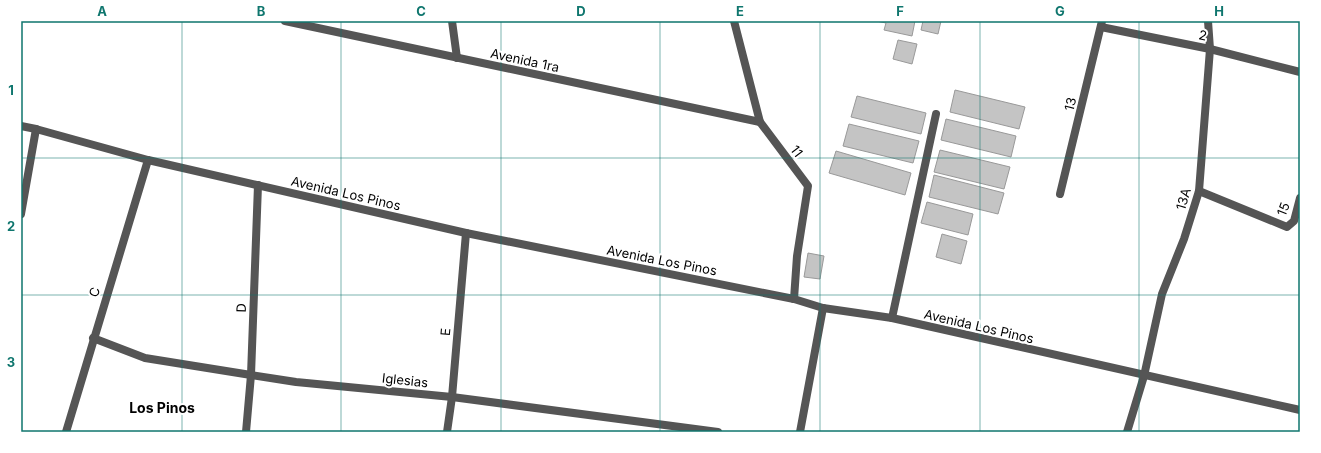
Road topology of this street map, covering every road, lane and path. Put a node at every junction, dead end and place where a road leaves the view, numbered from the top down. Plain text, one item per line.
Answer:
1 (285, 21) edge
2 (452, 21) edge
3 (734, 21) edge
4 (1208, 21) edge
5 (1101, 24) edge
6 (1210, 49) junction
7 (457, 58) junction
8 (1300, 72) edge
9 (936, 114) dead end
10 (760, 122) junction
11 (21, 126) edge
12 (36, 129) junction
13 (148, 160) junction
14 (258, 185) junction
15 (1199, 191) junction
16 (1060, 194) dead end
17 (1300, 198) edge
18 (21, 214) edge
19 (466, 233) junction
20 (794, 299) junction
21 (823, 308) junction
22 (892, 318) junction
23 (93, 338) junction
24 (251, 375) junction
25 (1144, 376) junction
26 (452, 397) junction
27 (1300, 410) edge
28 (66, 432) edge
29 (246, 432) edge
30 (447, 432) edge
31 (718, 432) edge
32 (800, 432) edge
33 (1128, 432) edge

1 - 7 street, Avenida 1ra
2 - 7 street
3 - 10 street, 11
4 - 6 street, 13A
5 - 6 street, 2
5 - 16 street, 13
6 - 8 street, 2
6 - 15 street, 13A
7 - 10 street, Avenida 1ra
9 - 22 street
10 - 20 street, 11
11 - 12 street, Avenida Los Pinos
12 - 13 street, Avenida Los Pinos
12 - 18 street
13 - 14 street, Avenida Los Pinos
13 - 23 street, C
14 - 19 street, Avenida Los Pinos
14 - 24 street, D
15 - 17 street, 15
15 - 25 street, 13A
19 - 20 street, Avenida Los Pinos
19 - 26 street, E
20 - 21 street, Avenida Los Pinos
21 - 22 street, Avenida Los Pinos
21 - 32 street
22 - 25 street, Avenida Los Pinos
23 - 24 street, Iglesias
23 - 28 street, C
24 - 26 street, Iglesias
24 - 29 street, D
25 - 27 street, Avenida Los Pinos
25 - 33 street
26 - 30 street, E
26 - 31 street, Iglesias

